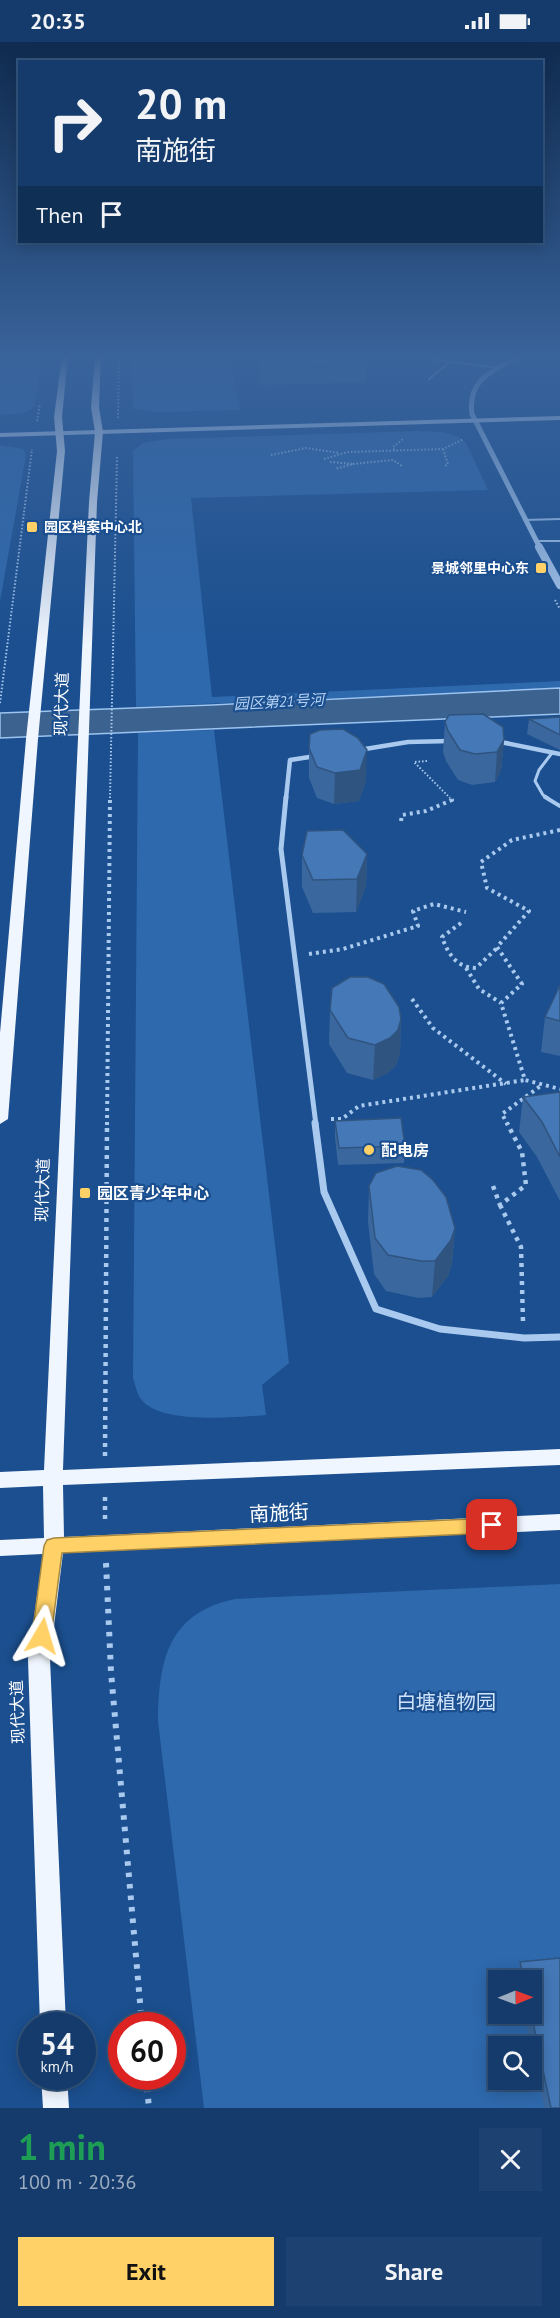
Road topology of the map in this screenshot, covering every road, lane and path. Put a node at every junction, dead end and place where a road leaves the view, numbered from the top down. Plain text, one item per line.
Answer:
1 (32, 452) edge
2 (61, 452) edge
3 (96, 452) edge
4 (117, 452) edge
5 (276, 452) edge
6 (356, 452) edge
7 (444, 452) edge
8 (491, 452) edge
9 (341, 453) joint
10 (271, 455) dead end
11 (324, 459) dead end
12 (330, 462) dead end
13 (352, 464) junction
14 (402, 466) dead end
15 (445, 466) dead end
16 (335, 469) dead end
17 (560, 519) edge
18 (524, 520) junction
19 (536, 541) junction
20 (560, 541) edge
21 (560, 585) edge
22 (0, 703) edge
23 (489, 739) edge
24 (454, 740) edge
25 (349, 751) edge
26 (552, 753) junction
27 (560, 754) edge
28 (326, 755) edge
29 (427, 761) dead end
30 (560, 806) edge
31 (401, 821) dead end
32 (560, 830) edge
33 (466, 912) dead end
34 (461, 923) dead end
35 (497, 947) junction
36 (294, 956) junction
37 (466, 968) junction
38 (412, 999) dead end
39 (501, 1002) junction
40 (525, 1080) junction
41 (506, 1083) junction
42 (543, 1085) junction
43 (560, 1089) edge
44 (0, 1119) edge
45 (314, 1120) junction
46 (493, 1186) dead end
47 (500, 1205) junction
48 (560, 1337) edge
49 (524, 1338) junction
50 (560, 1457) edge
51 (105, 1476) junction
52 (53, 1478) junction
53 (0, 1480) edge
54 (560, 1522) edge
55 (105, 1543) junction
56 (54, 1546) junction
57 (0, 1548) edge
58 (52, 2012) edge
59 (141, 2012) edge
60 (55, 2090) edge
61 (147, 2090) edge
62 (56, 2108) edge
63 (149, 2108) edge

1 - 22 path
2 - 44 main road, 现代大道
3 - 52 main road, 现代大道
4 - 51 path
5 - 10 path
6 - 9 path
7 - 15 path
8 - 18 street
9 - 11 path
12 - 13 path
13 - 14 path
13 - 16 path
17 - 18 lane
18 - 19 street
19 - 20 lane
19 - 21 street
23 - 26 street
24 - 25 street
26 - 27 street
26 - 30 lane
28 - 36 street
29 - 31 path
32 - 35 path
33 - 36 path
34 - 37 path
35 - 37 path
35 - 39 path
36 - 45 street
37 - 39 path
38 - 41 path
39 - 40 path
40 - 41 path
40 - 42 path
41 - 45 path
42 - 43 path
42 - 47 path
45 - 49 street
46 - 47 path
47 - 49 path
48 - 49 street
50 - 51 main road
51 - 52 main road
51 - 55 path
52 - 53 main road
52 - 56 main road, 现代大道
54 - 55 main road, 南施街
55 - 56 main road, 南施街
55 - 59 path
56 - 57 main road, 南施街
56 - 58 main road, 现代大道
60 - 62 main road
61 - 63 path

